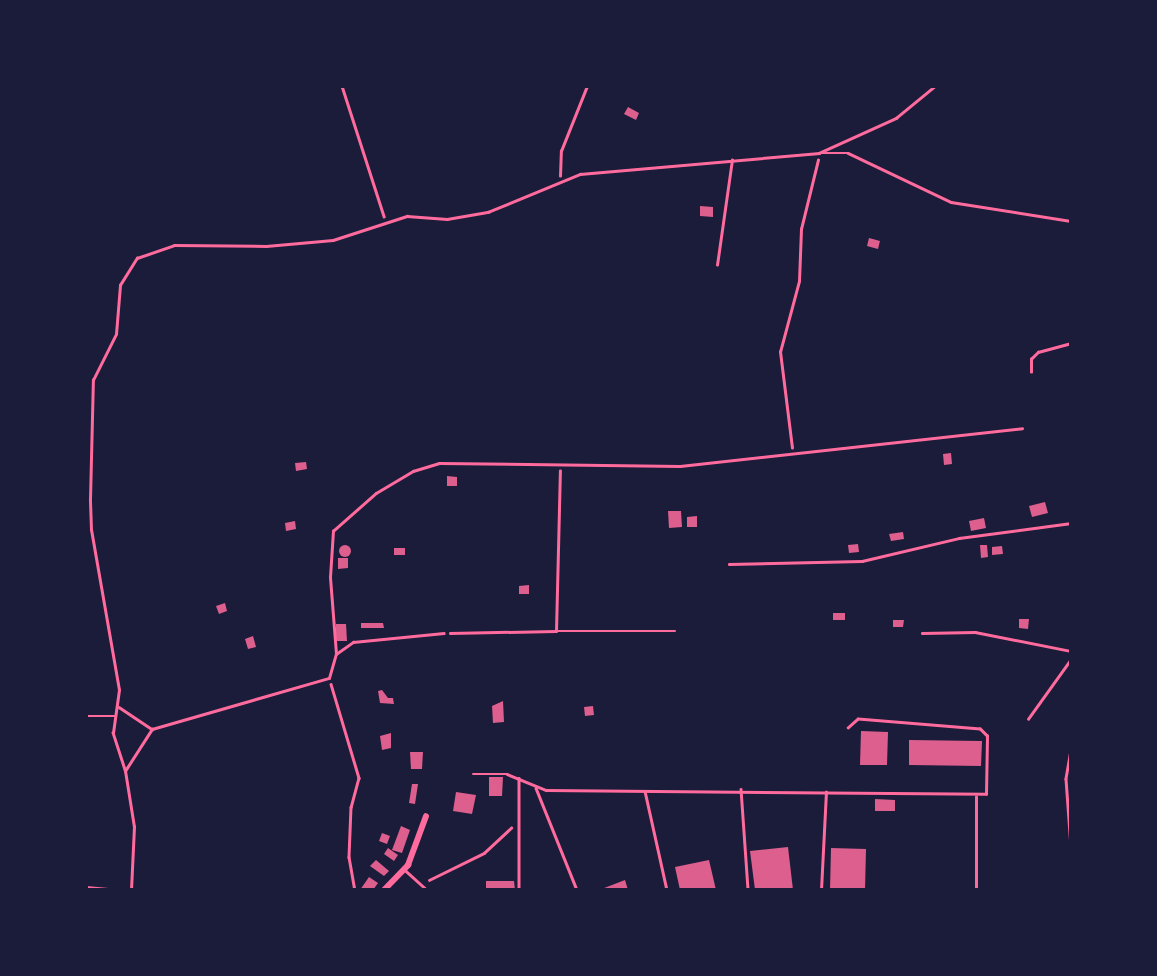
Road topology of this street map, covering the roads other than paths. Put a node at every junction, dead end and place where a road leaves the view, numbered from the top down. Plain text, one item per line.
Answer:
1 (935, 86) edge
2 (818, 153) junction
3 (732, 160) junction
4 (1071, 221) edge
5 (717, 265) dead end
6 (1022, 428) dead end
7 (1071, 523) edge
8 (729, 564) dead end
9 (444, 633) road end
10 (922, 634) dead end
11 (1071, 652) edge
12 (336, 654) junction
13 (1071, 659) edge
14 (119, 707) junction
15 (86, 716) edge
16 (115, 716) junction
17 (1028, 719) dead end
18 (848, 728) dead end
19 (152, 729) junction
20 (1071, 750) edge
21 (125, 771) junction
22 (473, 774) dead end
23 (519, 778) junction
24 (1066, 779) junction
25 (1071, 779) edge
26 (536, 788) junction
27 (741, 789) junction
28 (645, 791) junction
29 (826, 792) junction
30 (976, 797) junction
31 (426, 816) dead end
32 (1071, 847) edge
33 (404, 869) junction
34 (86, 887) edge
35 (119, 890) edge
36 (131, 890) edge
37 (384, 890) edge
38 (427, 890) edge
39 (519, 890) edge
40 (577, 890) edge
41 (667, 890) edge
42 (748, 890) edge
43 (821, 890) edge
44 (976, 890) edge

1 - 2 lane
2 - 3 lane
2 - 4 lane
3 - 5 lane
3 - 14 lane
6 - 12 lane
7 - 8 lane
9 - 12 lane
10 - 11 lane
12 - 19 lane
13 - 17 lane
14 - 16 lane
14 - 19 lane
15 - 16 lane
16 - 21 lane
18 - 30 lane
19 - 21 lane
20 - 24 lane
21 - 36 lane
22 - 23 lane
23 - 26 lane
23 - 39 lane
24 - 25 lane
24 - 32 lane
26 - 28 lane
26 - 40 lane
27 - 28 lane
27 - 29 lane
27 - 42 lane
28 - 41 lane
29 - 30 lane
29 - 43 lane
30 - 44 lane
31 - 33 street
33 - 37 street
33 - 38 lane
34 - 35 lane

